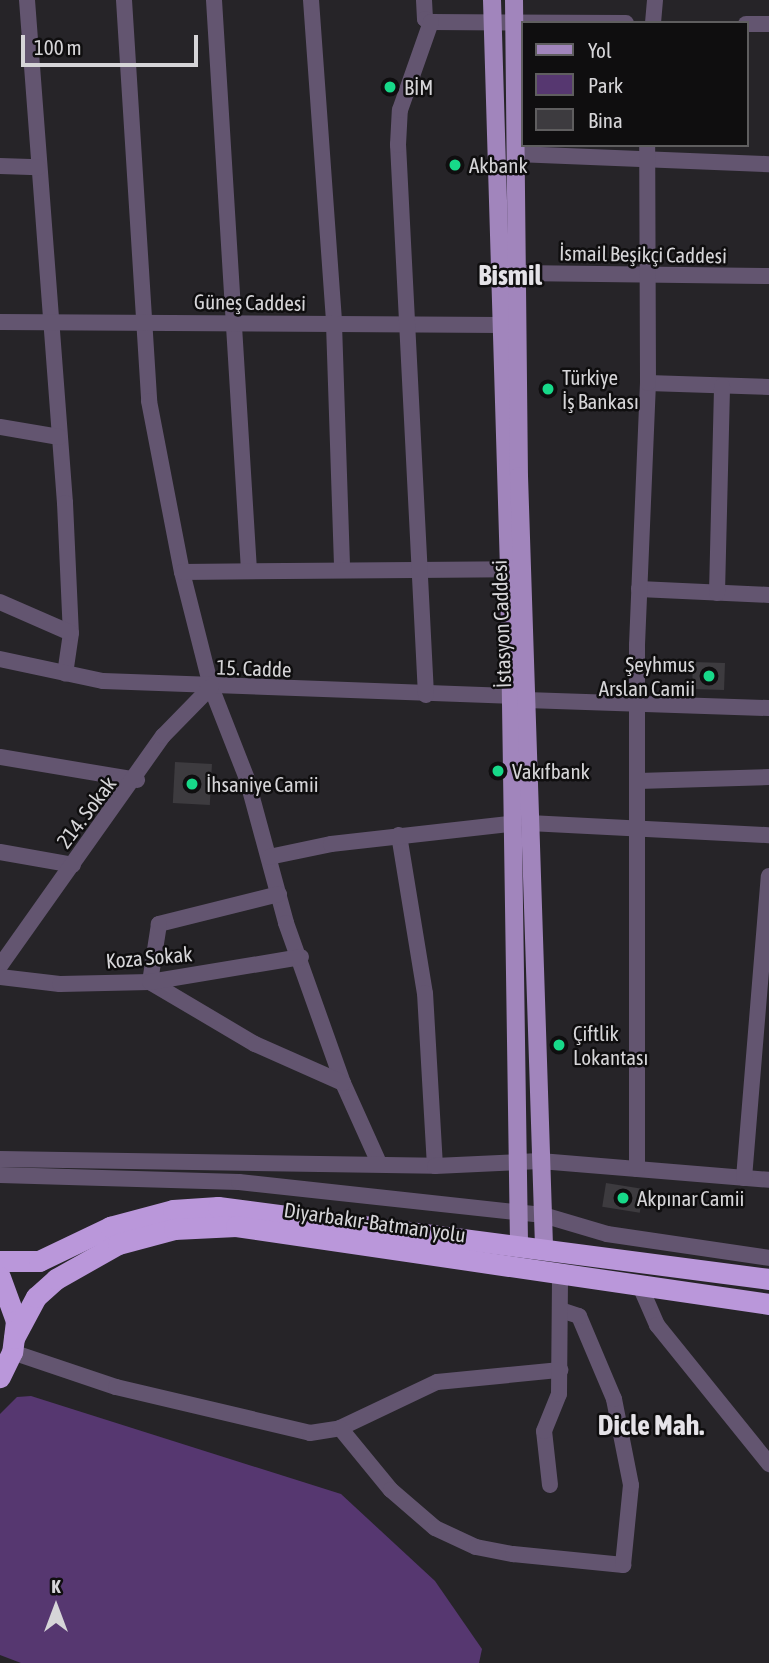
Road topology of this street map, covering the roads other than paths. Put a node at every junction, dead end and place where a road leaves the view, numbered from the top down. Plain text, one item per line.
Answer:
1 (27, 0) edge
2 (124, 0) edge
3 (214, 0) edge
4 (311, 0) edge
5 (424, 0) edge
6 (492, 0) edge
7 (514, 0) edge
8 (655, 0) edge
9 (515, 20) junction
10 (492, 21) junction
11 (552, 21) edge
12 (653, 21) edge
13 (431, 22) junction
14 (748, 24) edge
15 (769, 24) edge
16 (646, 153) edge
17 (516, 154) junction
18 (769, 164) edge
19 (0, 166) edge
20 (38, 167) junction
21 (517, 274) junction
22 (646, 275) junction
23 (769, 276) edge
24 (0, 322) edge
25 (145, 322) junction
26 (236, 322) junction
27 (408, 323) junction
28 (50, 324) junction
29 (334, 324) junction
30 (500, 326) junction
31 (648, 383) junction
32 (722, 386) junction
33 (769, 387) edge
34 (0, 427) edge
35 (59, 437) junction
36 (342, 569) junction
37 (422, 569) junction
38 (509, 569) junction
39 (250, 570) junction
40 (182, 572) junction
41 (639, 589) junction
42 (717, 593) junction
43 (769, 595) edge
44 (0, 602) edge
45 (71, 633) junction
46 (0, 659) edge
47 (65, 674) junction
48 (211, 687) junction
49 (426, 695) junction
50 (518, 698) junction
51 (638, 704) junction
52 (769, 708) edge
53 (0, 757) edge
54 (769, 778) edge
55 (137, 780) junction
56 (639, 781) junction
57 (529, 823) junction
58 (509, 824) junction
59 (640, 828) junction
60 (399, 835) junction
61 (769, 835) edge
62 (0, 852) edge
63 (269, 856) junction
64 (73, 865) junction
65 (769, 876) edge
66 (279, 894) junction
67 (301, 957) junction
68 (2, 961) edge
69 (0, 977) edge
70 (150, 982) junction
71 (344, 1083) junction
72 (0, 1159) edge
73 (540, 1161) junction
74 (519, 1162) junction
75 (379, 1163) junction
76 (435, 1166) junction
77 (637, 1169) junction
78 (0, 1175) edge
79 (744, 1178) junction
80 (769, 1180) edge
81 (518, 1213) junction
82 (543, 1215) junction
83 (519, 1244) junction
84 (544, 1246) junction
85 (769, 1258) edge
86 (0, 1261) edge
87 (560, 1273) junction
88 (0, 1277) edge
89 (769, 1279) edge
90 (640, 1286) junction
91 (769, 1304) edge
92 (560, 1310) junction
93 (13, 1345) junction
94 (560, 1370) junction
95 (0, 1377) edge
96 (340, 1428) junction
97 (769, 1464) edge
98 (550, 1485) dead end

1 - 20 street
2 - 25 street
3 - 26 street
4 - 29 street
5 - 13 street
6 - 10 main road, İstasyon Caddesi
7 - 9 main road, İstasyon Caddesi
8 - 12 street
9 - 10 street
9 - 11 street
9 - 17 main road, İstasyon Caddesi
10 - 13 street
10 - 30 main road, İstasyon Caddesi
13 - 27 street
14 - 15 street
16 - 17 street
16 - 18 street
16 - 22 street
17 - 21 main road, İstasyon Caddesi
19 - 20 street
20 - 28 street
21 - 22 street, İsmail Beşikçi Caddesi
21 - 50 main road, İstasyon Caddesi
22 - 23 street, İsmail Beşikçi Caddesi
22 - 31 street
24 - 28 street, Güneş Caddesi
25 - 26 street, Güneş Caddesi
25 - 28 street, Güneş Caddesi
25 - 40 street
26 - 29 street, Güneş Caddesi
26 - 39 street
27 - 29 street, Güneş Caddesi
27 - 30 street, Güneş Caddesi
27 - 37 street
28 - 35 street
29 - 36 street
30 - 38 main road, İstasyon Caddesi
31 - 32 street
31 - 41 street
32 - 33 street
32 - 42 street
34 - 35 street
35 - 45 street
36 - 37 street
36 - 39 street
37 - 38 street
37 - 49 street
38 - 50 main road, İstasyon Caddesi
39 - 40 street
40 - 48 street
41 - 42 street
41 - 51 street
42 - 43 street
44 - 45 street
45 - 47 street
46 - 47 street, 15. Cadde
47 - 48 street, 15. Cadde
48 - 49 street, 15. Cadde
48 - 55 street, 214. Sokak
48 - 63 street
49 - 50 street, 15. Cadde
50 - 51 street, 15. Cadde
50 - 57 main road, İstasyon Caddesi
50 - 58 main road, İstasyon Caddesi
51 - 52 street, 15. Cadde
51 - 56 street
53 - 55 street
54 - 56 street
55 - 64 street, 214. Sokak
56 - 59 street
57 - 59 street
57 - 73 main road, İstasyon Caddesi
58 - 60 street
58 - 74 main road, İstasyon Caddesi
59 - 61 street
59 - 77 street
60 - 63 street
60 - 76 street
62 - 64 street
63 - 66 street
64 - 68 street, 214. Sokak
65 - 79 street
66 - 67 street
66 - 70 street
67 - 70 street, Koza Sokak
67 - 71 street
69 - 70 street, Koza Sokak
70 - 71 street
71 - 75 street
72 - 75 street
73 - 74 street
73 - 77 street
73 - 82 main road, İstasyon Caddesi
74 - 76 street
74 - 81 main road, İstasyon Caddesi
75 - 76 street
77 - 79 street
78 - 81 street
79 - 80 street
81 - 82 street
81 - 83 main road, İstasyon Caddesi
82 - 84 main road, İstasyon Caddesi
82 - 85 street
83 - 84 highway, Diyarbakır-Batman yolu
83 - 86 highway, Diyarbakır-Batman yolu
84 - 89 highway, Diyarbakır-Batman yolu
87 - 90 highway, Diyarbakır-Batman yolu
87 - 92 street
87 - 93 highway, Diyarbakır-Batman yolu
88 - 93 highway
90 - 91 highway, Diyarbakır-Batman yolu
90 - 97 street
92 - 94 street
92 - 96 street
93 - 95 highway, Diyarbakır-Batman yolu
93 - 96 street
94 - 96 street
94 - 98 street

